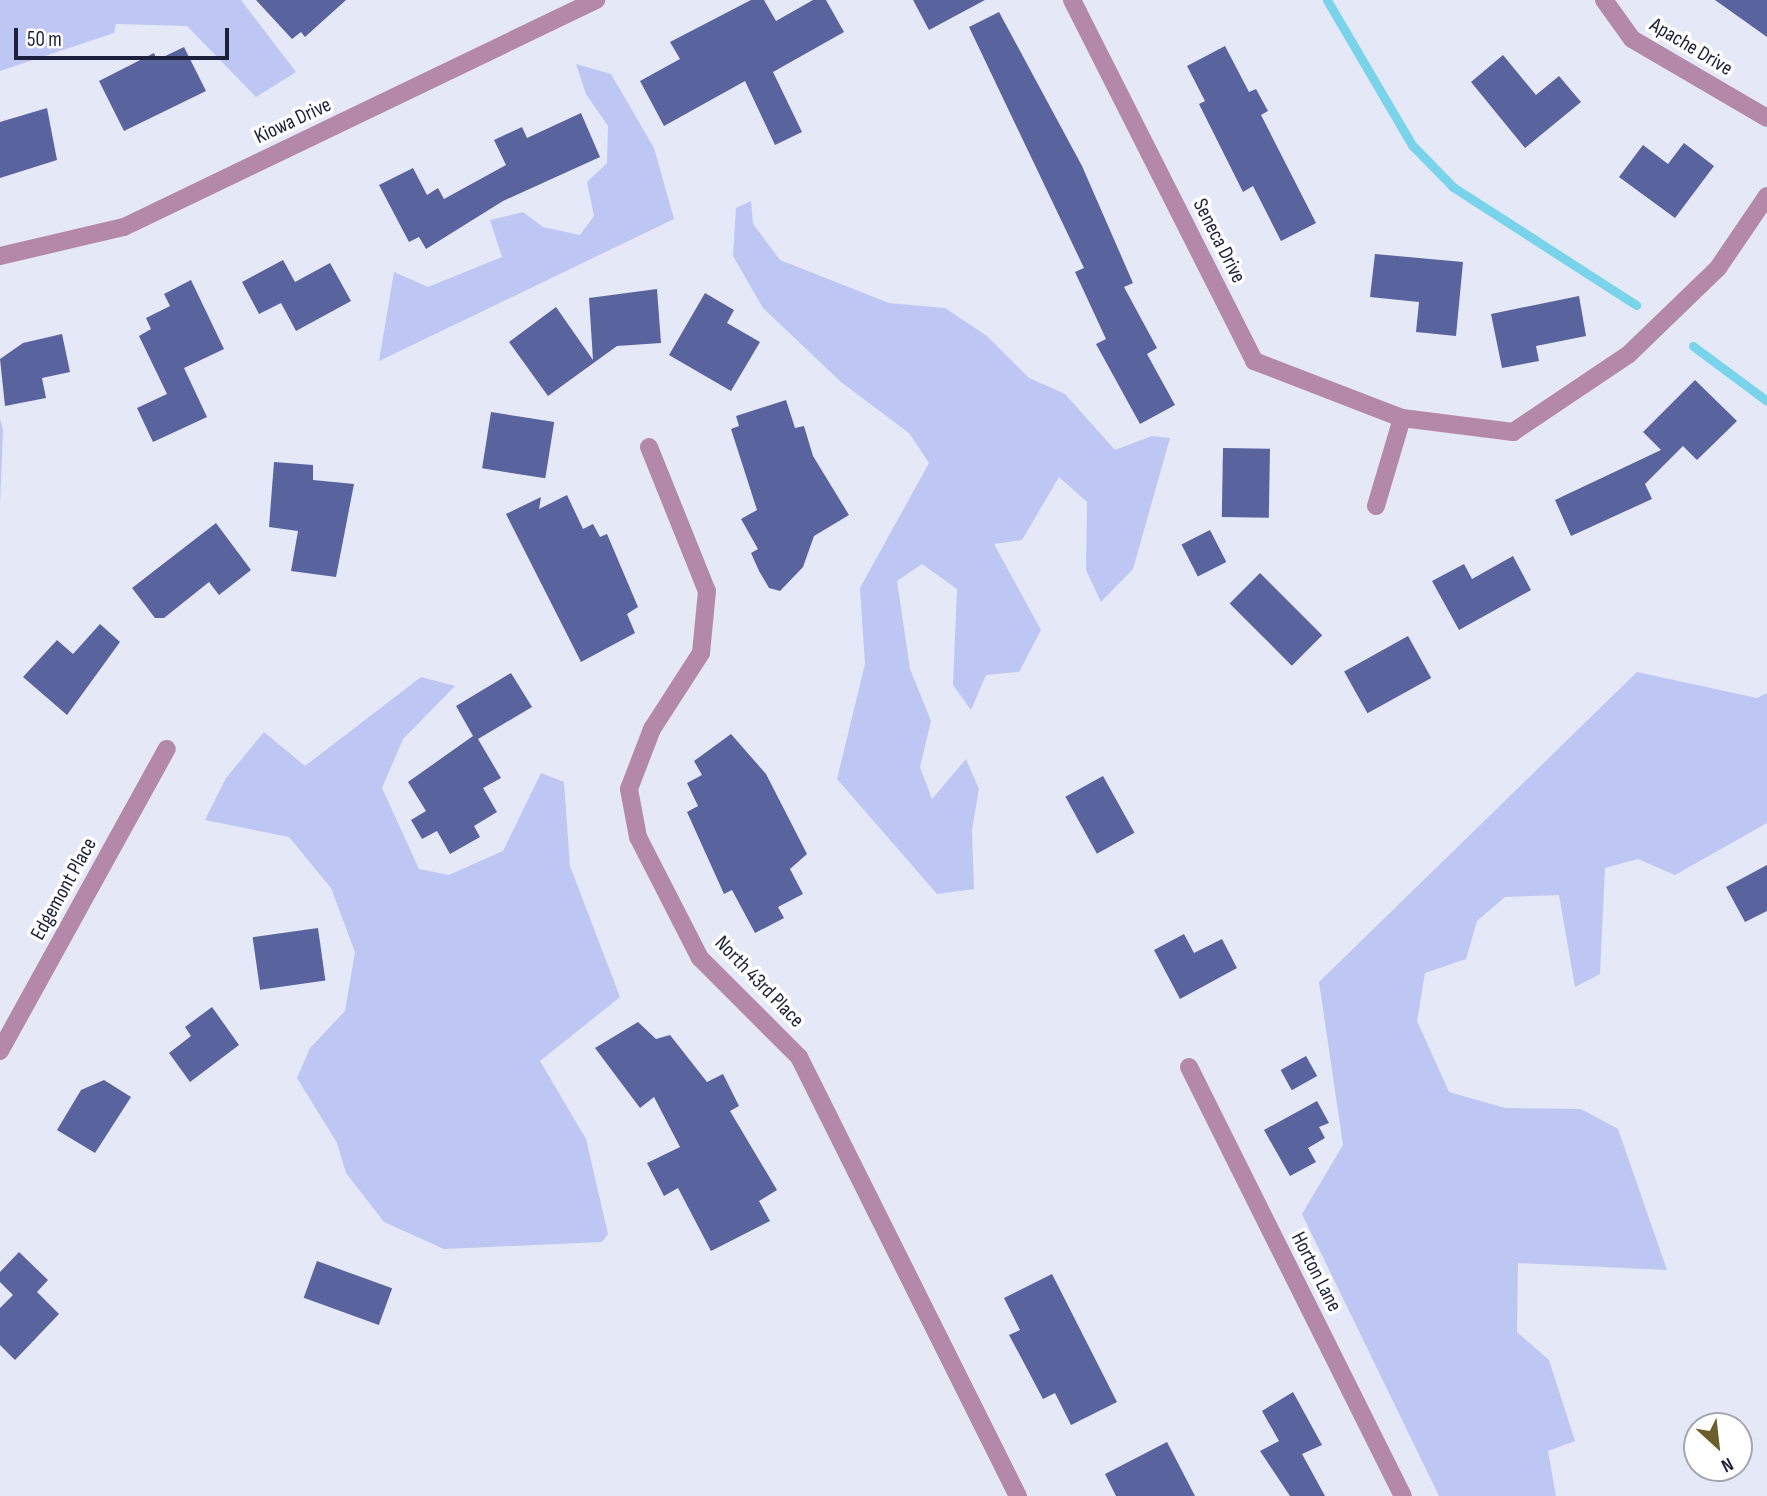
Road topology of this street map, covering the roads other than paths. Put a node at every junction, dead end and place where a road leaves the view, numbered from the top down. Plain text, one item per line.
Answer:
1 (596, 0) edge
2 (1072, 0) edge
3 (1604, 0) edge
4 (1767, 118) edge
5 (1767, 196) edge
6 (0, 256) edge
7 (1402, 418) junction
8 (649, 447) dead end
9 (1376, 506) dead end
10 (167, 749) dead end
11 (0, 1051) edge
12 (1189, 1067) dead end
13 (1018, 1496) edge
14 (1403, 1496) edge

1 - 6 street, Kiowa Drive
2 - 7 street, Seneca Drive
3 - 4 street, Apache Drive
5 - 7 street, Seneca Drive
7 - 9 street
8 - 13 street, North 43rd Place
10 - 11 street, Edgemont Place
12 - 14 street, Horton Lane

